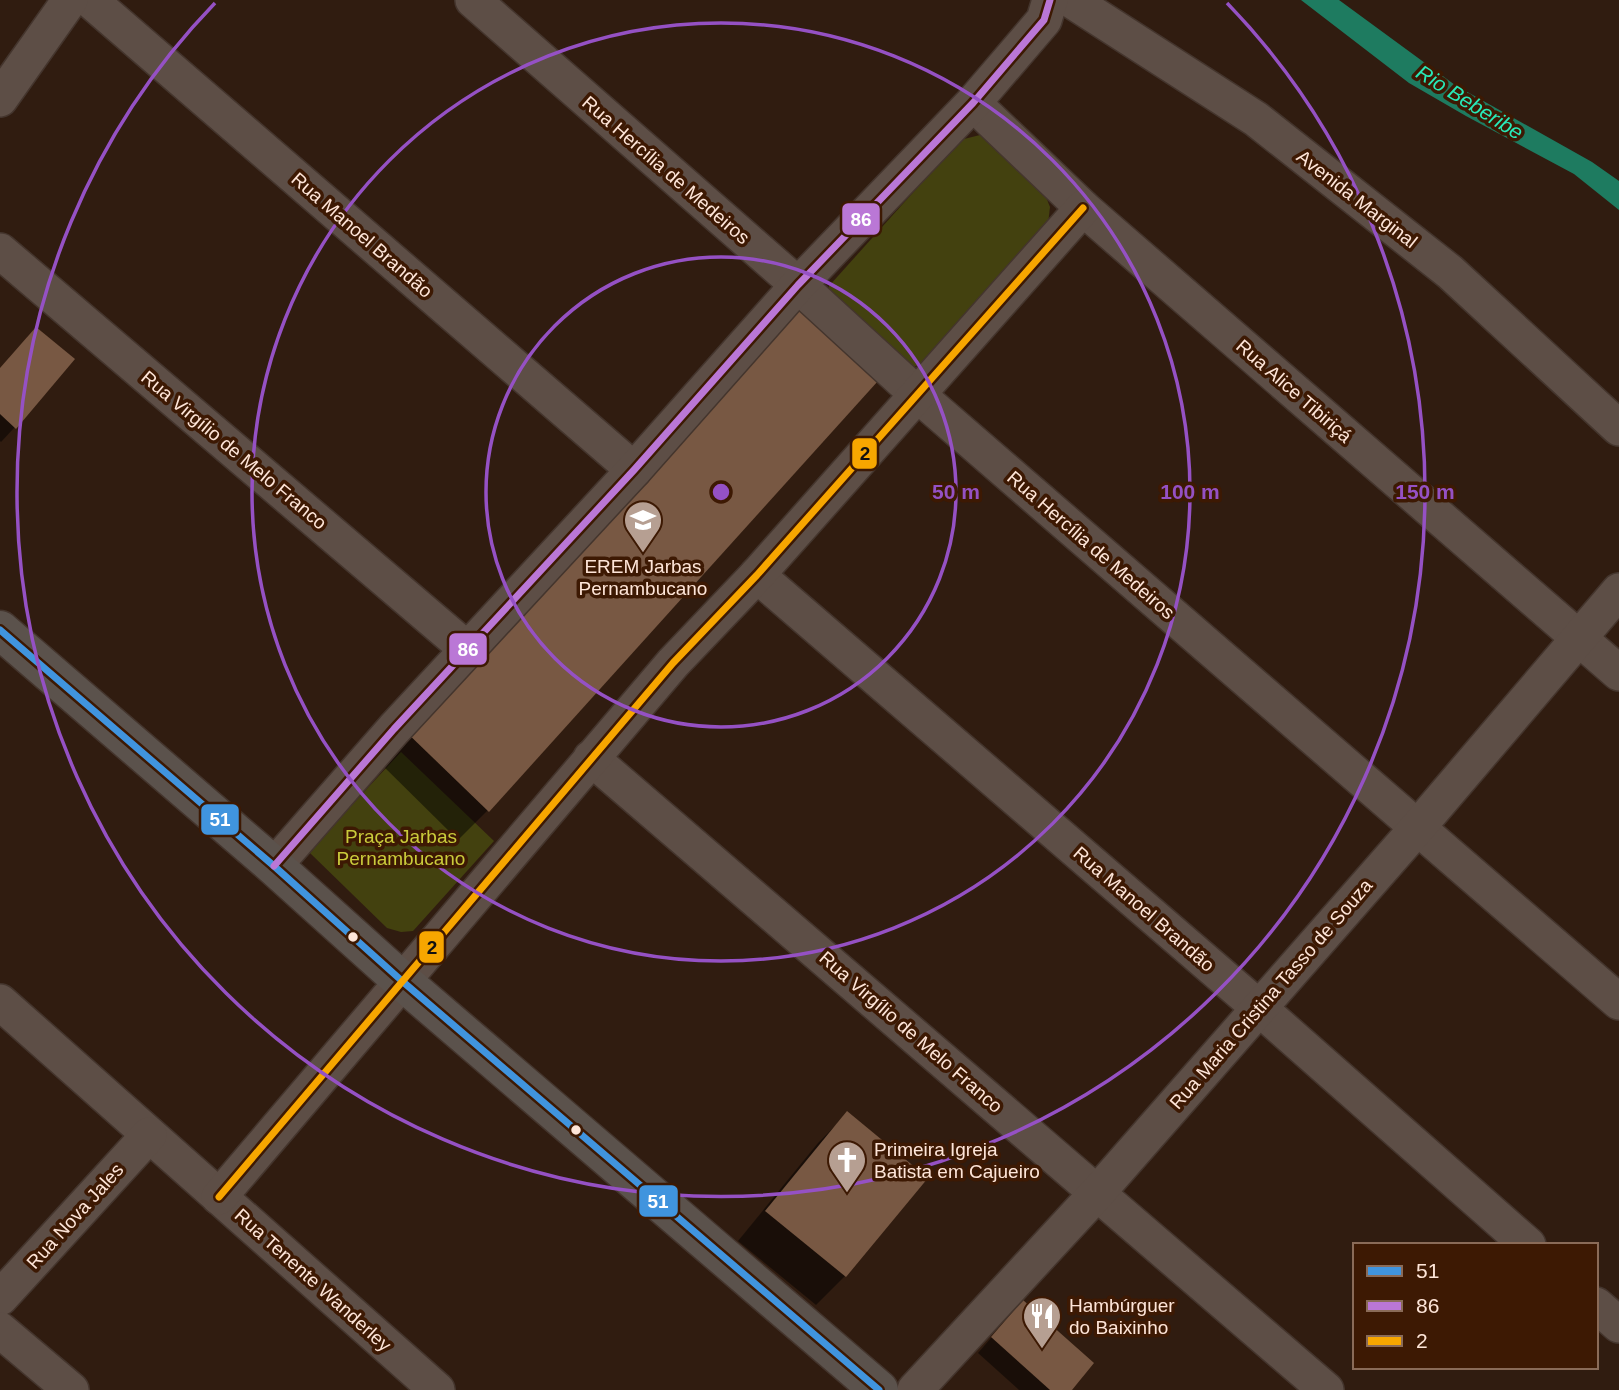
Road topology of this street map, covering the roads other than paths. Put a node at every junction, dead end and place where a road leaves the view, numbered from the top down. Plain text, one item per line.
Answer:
1 (70, 0) edge
2 (90, 0) edge
3 (473, 0) edge
4 (1050, 0) edge
5 (1071, 0) edge
6 (0, 99) edge
7 (973, 103) junction
8 (1083, 208) junction
9 (0, 251) edge
10 (798, 285) junction
11 (918, 395) junction
12 (1619, 428) edge
13 (634, 470) junction
14 (757, 575) junction
15 (1619, 591) edge
16 (0, 630) edge
17 (1579, 638) junction
18 (468, 650) junction
19 (1619, 674) edge
20 (591, 758) junction
21 (1418, 827) junction
22 (274, 866) junction
23 (402, 981) junction
24 (0, 1002) edge
25 (1619, 1002) edge
26 (1258, 1007) junction
27 (149, 1135) junction
28 (1098, 1192) junction
29 (219, 1197) junction
30 (1526, 1243) edge
31 (0, 1298) edge
32 (1598, 1307) edge
33 (1619, 1325) edge
34 (0, 1330) edge
35 (71, 1390) edge
36 (437, 1390) edge
37 (880, 1390) edge
38 (915, 1390) edge
39 (1326, 1390) edge

1 - 6 street
2 - 13 street, Rua Manoel Brandão
3 - 10 street, Rua Hercília de Medeiros
4 - 7 street
5 - 12 street, Avenida Marginal
7 - 8 street, Rua Alice Tibiriçá
7 - 10 street
8 - 11 street
8 - 17 street, Rua Alice Tibiriçá
9 - 18 street, Rua Virgílio de Melo Franco
10 - 11 street, Rua Hercília de Medeiros
10 - 13 street
11 - 14 street
11 - 21 street, Rua Hercília de Medeiros
13 - 18 street
14 - 20 street
14 - 26 street, Rua Manoel Brandão
15 - 17 street, Rua Maria Cristina Tasso de Souza
16 - 22 street
17 - 19 street, Rua Alice Tibiriçá
17 - 21 street, Rua Maria Cristina Tasso de Souza
18 - 22 street
20 - 23 street
20 - 28 street, Rua Virgílio de Melo Franco
21 - 25 street, Rua Hercília de Medeiros
21 - 26 street, Rua Maria Cristina Tasso de Souza
22 - 23 street
23 - 29 street
23 - 37 street
24 - 27 street, Rua Tenente Wanderley
26 - 28 street, Rua Maria Cristina Tasso de Souza
26 - 30 street, Rua Manoel Brandão
27 - 29 street, Rua Tenente Wanderley
27 - 31 street, Rua Nova Jales
28 - 38 street, Rua Maria Cristina Tasso de Souza
28 - 39 street, Rua Virgílio de Melo Franco
29 - 36 street, Rua Tenente Wanderley
32 - 33 street
34 - 35 street

